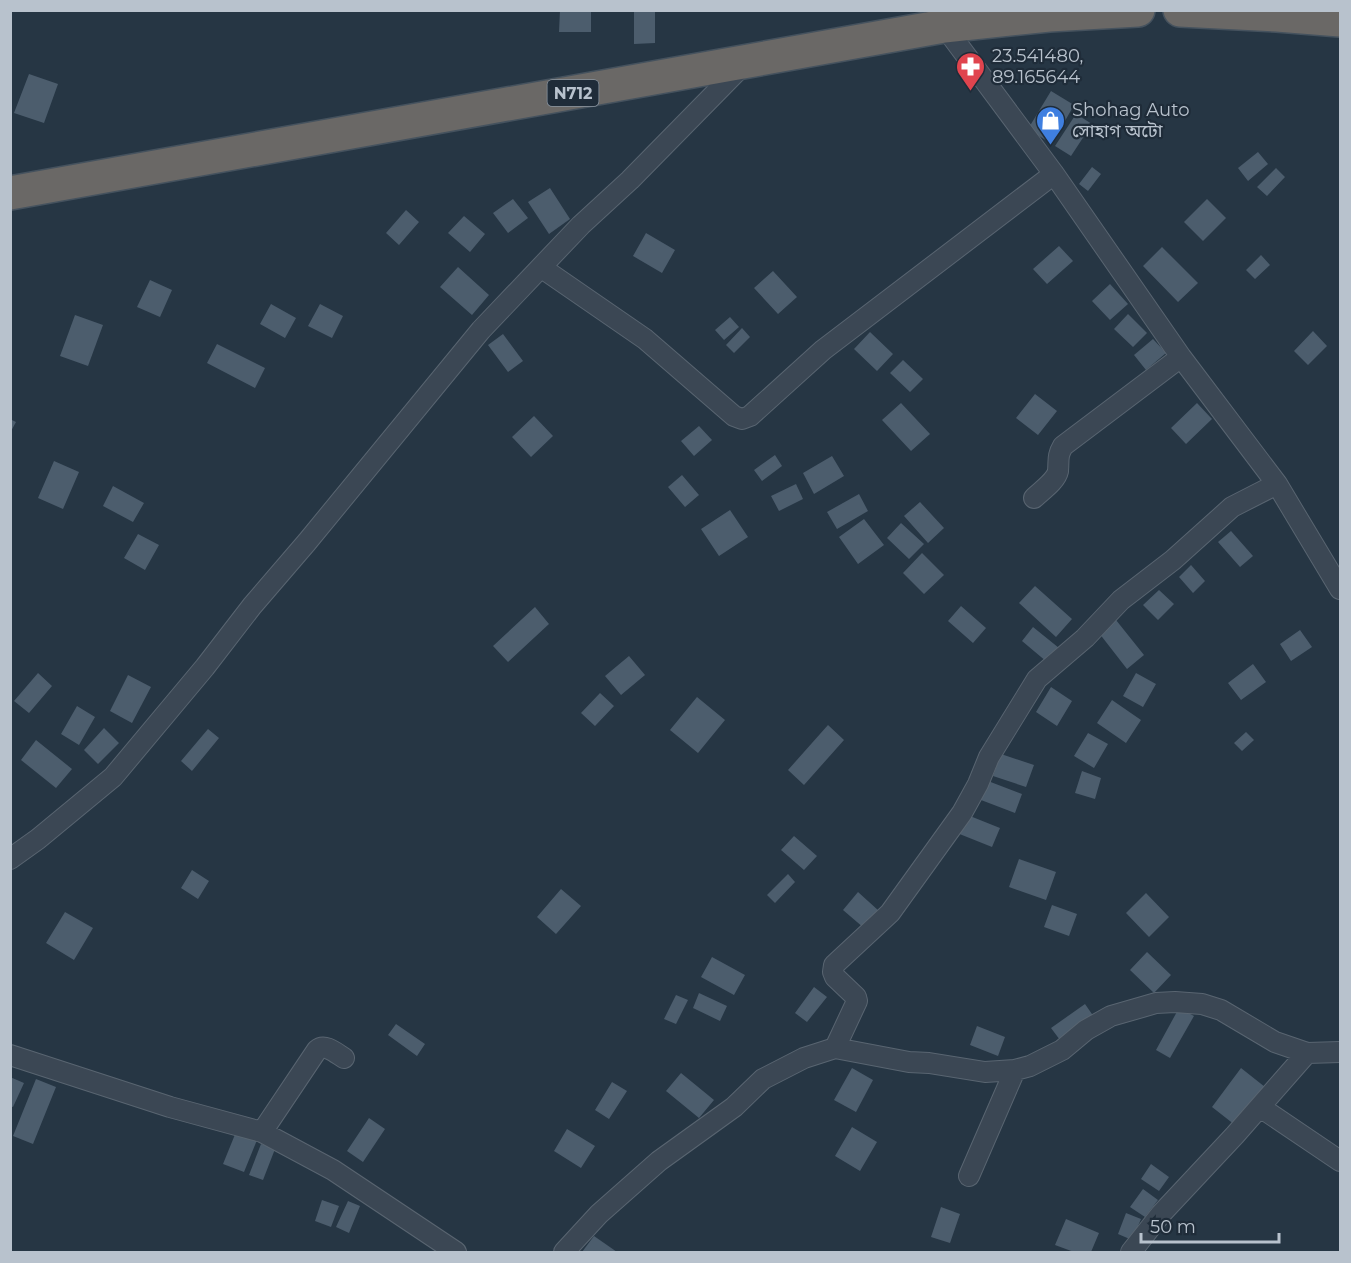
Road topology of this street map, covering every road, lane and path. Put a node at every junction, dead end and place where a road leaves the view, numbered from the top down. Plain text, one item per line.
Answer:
1 (1138, 10) edge
2 (1180, 10) edge
3 (940, 18) edge
4 (1341, 20) edge
5 (746, 62) junction
6 (1054, 174) junction
7 (10, 193) edge
8 (542, 268) junction
9 (1181, 357) junction
10 (1276, 484) junction
11 (1034, 498) dead end
12 (1341, 589) edge
13 (10, 859) edge
14 (835, 1048) junction
15 (1341, 1052) edge
16 (1307, 1053) junction
17 (10, 1055) edge
18 (344, 1058) dead end
19 (1015, 1070) junction
20 (1260, 1107) junction
21 (262, 1132) junction
22 (1341, 1161) edge
23 (969, 1176) dead end
24 (456, 1252) edge
25 (564, 1252) edge
26 (1131, 1252) edge

1 - 3 highway, N712
2 - 4 highway
3 - 5 highway, N712
3 - 6 street
5 - 7 highway, N712
5 - 8 street
6 - 8 street
6 - 9 street
8 - 13 street
9 - 10 street
9 - 11 street
10 - 12 street
10 - 14 street
14 - 19 street
14 - 25 street
15 - 16 street
16 - 19 street
16 - 20 street
17 - 21 street
18 - 21 street
19 - 23 street
20 - 22 street
20 - 26 street
21 - 24 street

